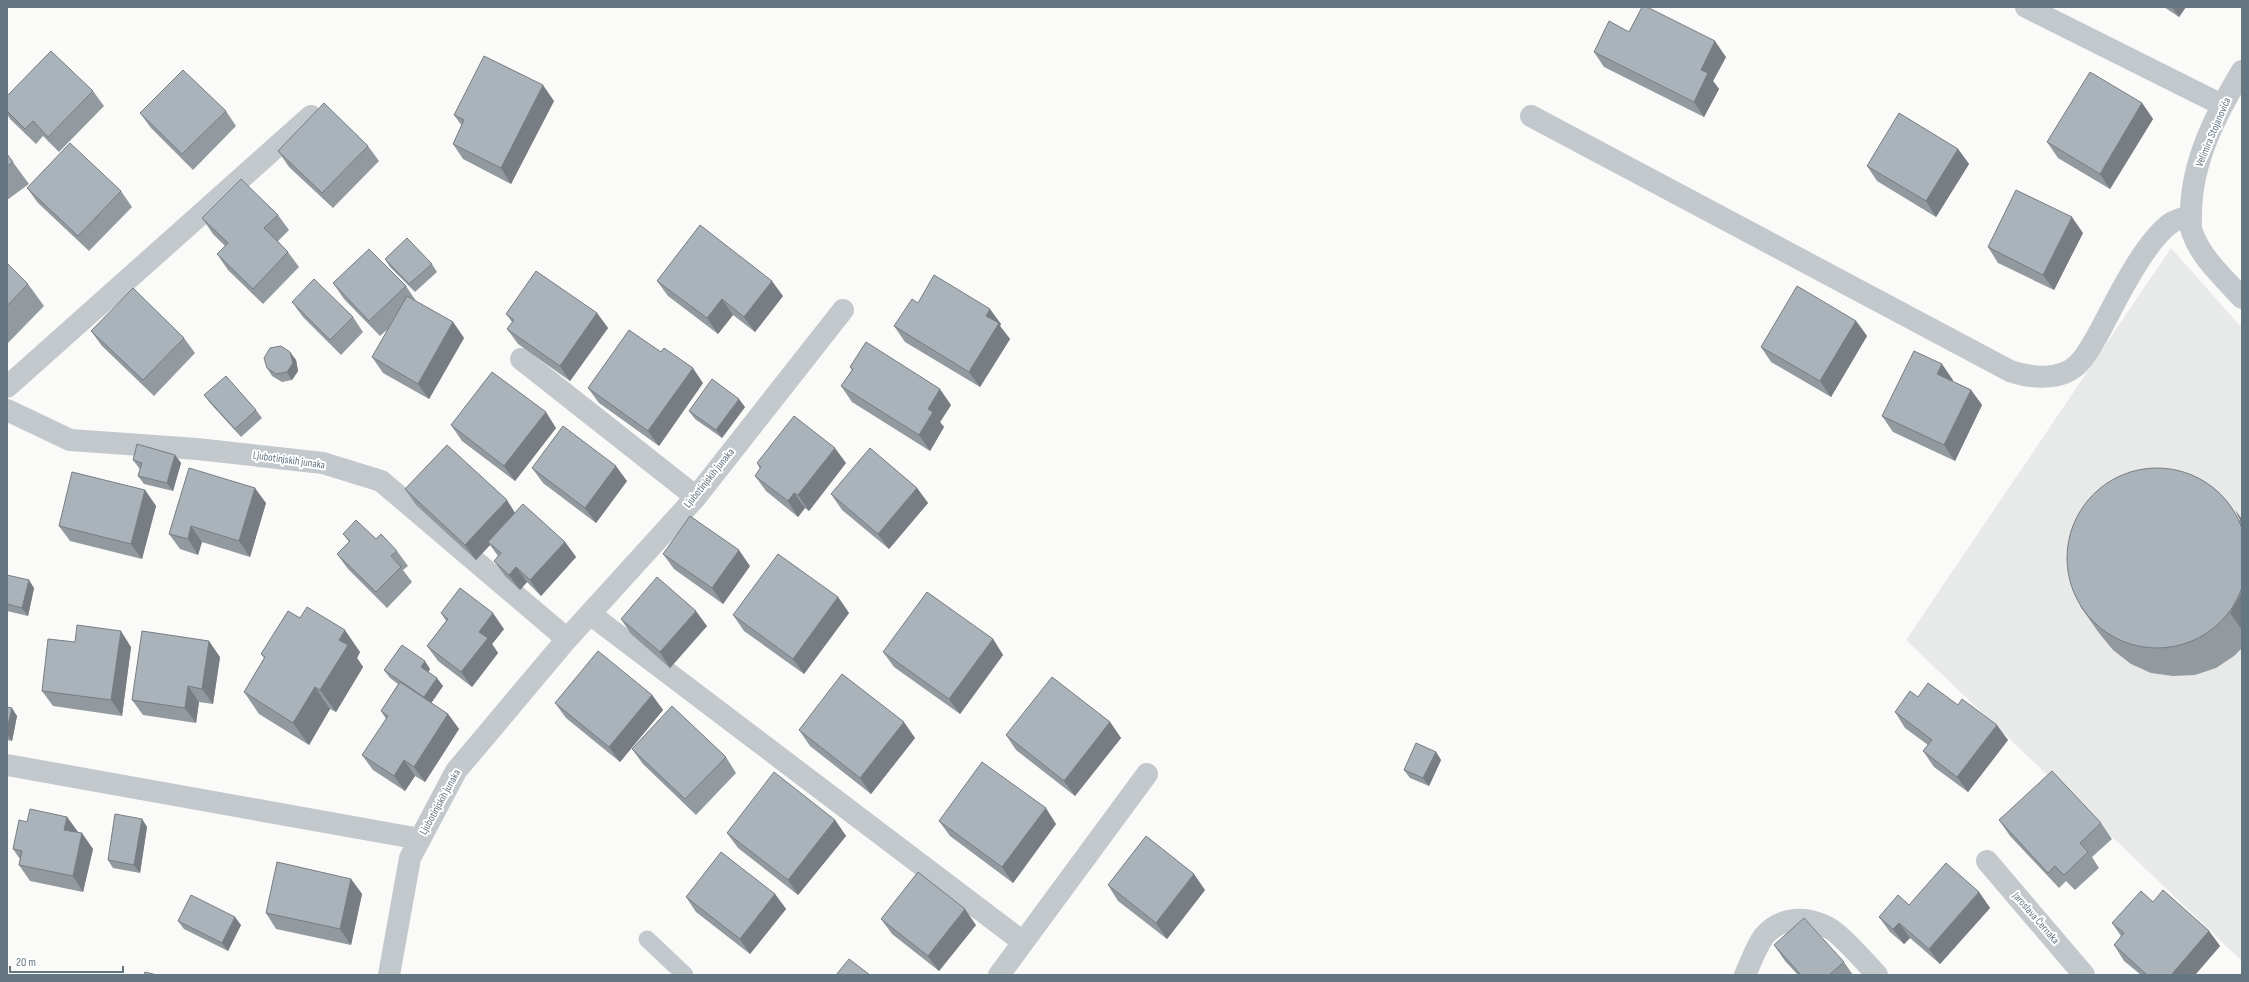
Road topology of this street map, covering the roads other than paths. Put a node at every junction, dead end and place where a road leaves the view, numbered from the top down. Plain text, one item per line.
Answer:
1 (2026, 7) edge
2 (2242, 72) edge
3 (2222, 105) junction
4 (311, 116) edge
5 (1531, 116) dead end
6 (2191, 216) junction
7 (2242, 298) edge
8 (844, 310) dead end
9 (521, 360) dead end
10 (7, 387) edge
11 (7, 410) edge
12 (696, 497) junction
13 (590, 614) junction
14 (567, 639) junction
15 (7, 765) edge
16 (1147, 774) dead end
17 (420, 839) junction
18 (1987, 861) dead end
19 (647, 939) dead end
20 (1023, 942) junction
21 (389, 975) edge
22 (685, 975) edge
23 (999, 975) edge
24 (1745, 975) edge
25 (1877, 975) edge
26 (2084, 975) edge

1 - 3 street
2 - 3 street, Velimira Stojanovića
3 - 6 street, Velimira Stojanovića
4 - 10 street
5 - 6 street
6 - 7 street, Velimira Stojanovića
8 - 12 street, Ljubotinjskih junaka
9 - 12 street
11 - 14 street, Ljubotinjskih junaka
12 - 13 street, Ljubotinjskih junaka
13 - 14 street, Ljubotinjskih junaka
13 - 20 street
14 - 17 street, Ljubotinjskih junaka
15 - 17 street
16 - 20 street
17 - 21 street, Ljubotinjskih junaka
18 - 26 street, Jaroslava Černaka
19 - 22 lane
20 - 23 street
24 - 25 street

